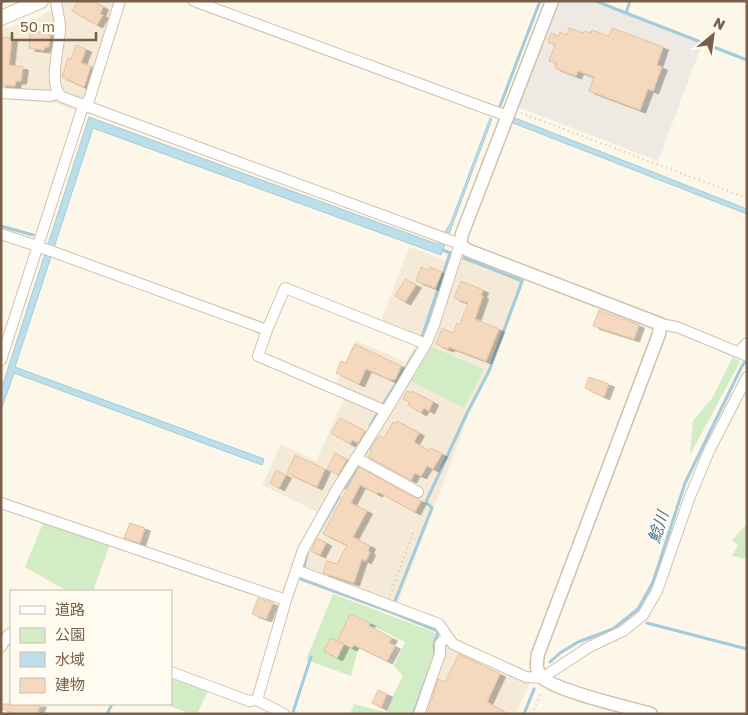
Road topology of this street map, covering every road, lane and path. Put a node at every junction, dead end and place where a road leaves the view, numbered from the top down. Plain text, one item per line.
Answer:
1 (41, 1) edge
2 (56, 1) edge
3 (120, 1) edge
4 (194, 1) edge
5 (552, 1) edge
6 (1, 18) edge
7 (1, 93) edge
8 (57, 94) junction
9 (83, 106) junction
10 (508, 112) junction
11 (747, 198) edge
12 (1, 234) edge
13 (450, 240) junction
14 (39, 247) junction
15 (660, 324) junction
16 (268, 330) junction
17 (426, 344) junction
18 (747, 344) edge
19 (743, 354) edge
20 (1, 360) edge
21 (747, 377) edge
22 (386, 411) junction
23 (356, 458) junction
24 (418, 492) dead end
25 (1, 503) edge
26 (413, 533) dead end
27 (296, 570) junction
28 (286, 600) junction
29 (387, 604) junction
30 (7, 632) edge
31 (447, 636) junction
32 (1, 647) edge
33 (172, 672) edge
34 (542, 683) junction
35 (257, 700) junction
36 (284, 714) edge
37 (419, 714) edge
38 (532, 714) edge
39 (651, 714) edge

1 - 6 main road
2 - 8 street
3 - 9 street
4 - 10 street
5 - 10 street
7 - 8 street
8 - 9 street
9 - 13 street
9 - 14 street
10 - 11 path
10 - 13 street
12 - 14 street
13 - 15 street
13 - 17 street
14 - 16 street
14 - 20 street
15 - 19 street
15 - 34 street
16 - 17 street
16 - 22 street
17 - 22 street
18 - 19 street
21 - 34 street
22 - 23 street
23 - 24 street
23 - 27 street
25 - 28 street
26 - 29 path
27 - 28 street
27 - 29 street
28 - 35 street
29 - 31 street
30 - 32 street
31 - 34 street
31 - 37 street
33 - 35 street
34 - 38 path
34 - 39 street
35 - 36 street

